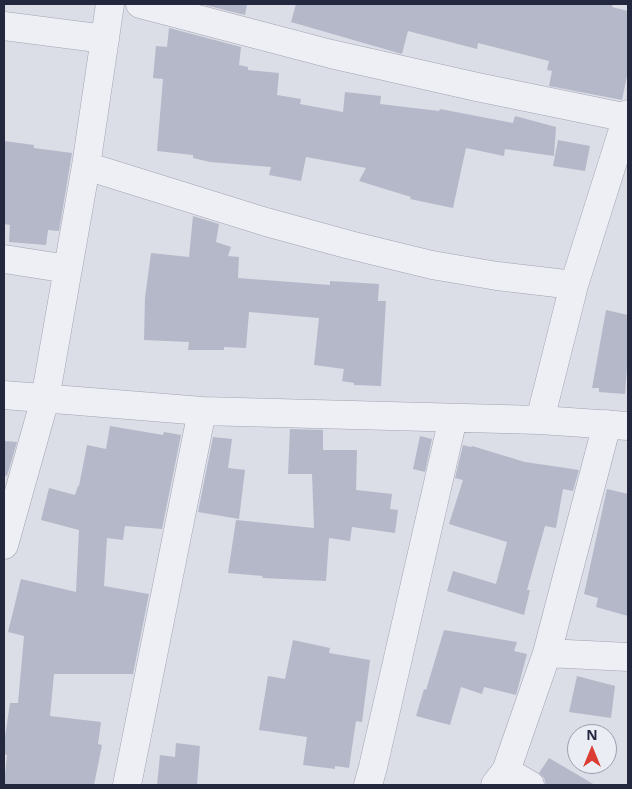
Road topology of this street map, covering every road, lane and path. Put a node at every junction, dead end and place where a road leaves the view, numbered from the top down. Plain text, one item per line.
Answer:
1 (110, 4) edge
2 (140, 4) edge
3 (4, 26) edge
4 (105, 39) junction
5 (628, 116) edge
6 (86, 166) junction
7 (4, 259) edge
8 (68, 269) junction
9 (574, 285) junction
10 (4, 395) edge
11 (45, 399) junction
12 (202, 411) junction
13 (453, 418) junction
14 (540, 420) junction
15 (617, 425) edge
16 (4, 545) edge
17 (547, 653) junction
18 (628, 658) edge
19 (500, 778) edge
20 (127, 785) edge
21 (368, 785) edge
22 (530, 785) edge

1 - 4 street
2 - 5 street
3 - 4 street
4 - 6 street
5 - 9 street
6 - 8 street
6 - 9 street
7 - 8 street
8 - 11 street
9 - 14 street
10 - 11 street
11 - 12 street
11 - 16 street
12 - 13 street
12 - 20 street
13 - 14 street
13 - 21 street
14 - 15 street
15 - 17 street
17 - 18 street
17 - 19 street
19 - 22 street

